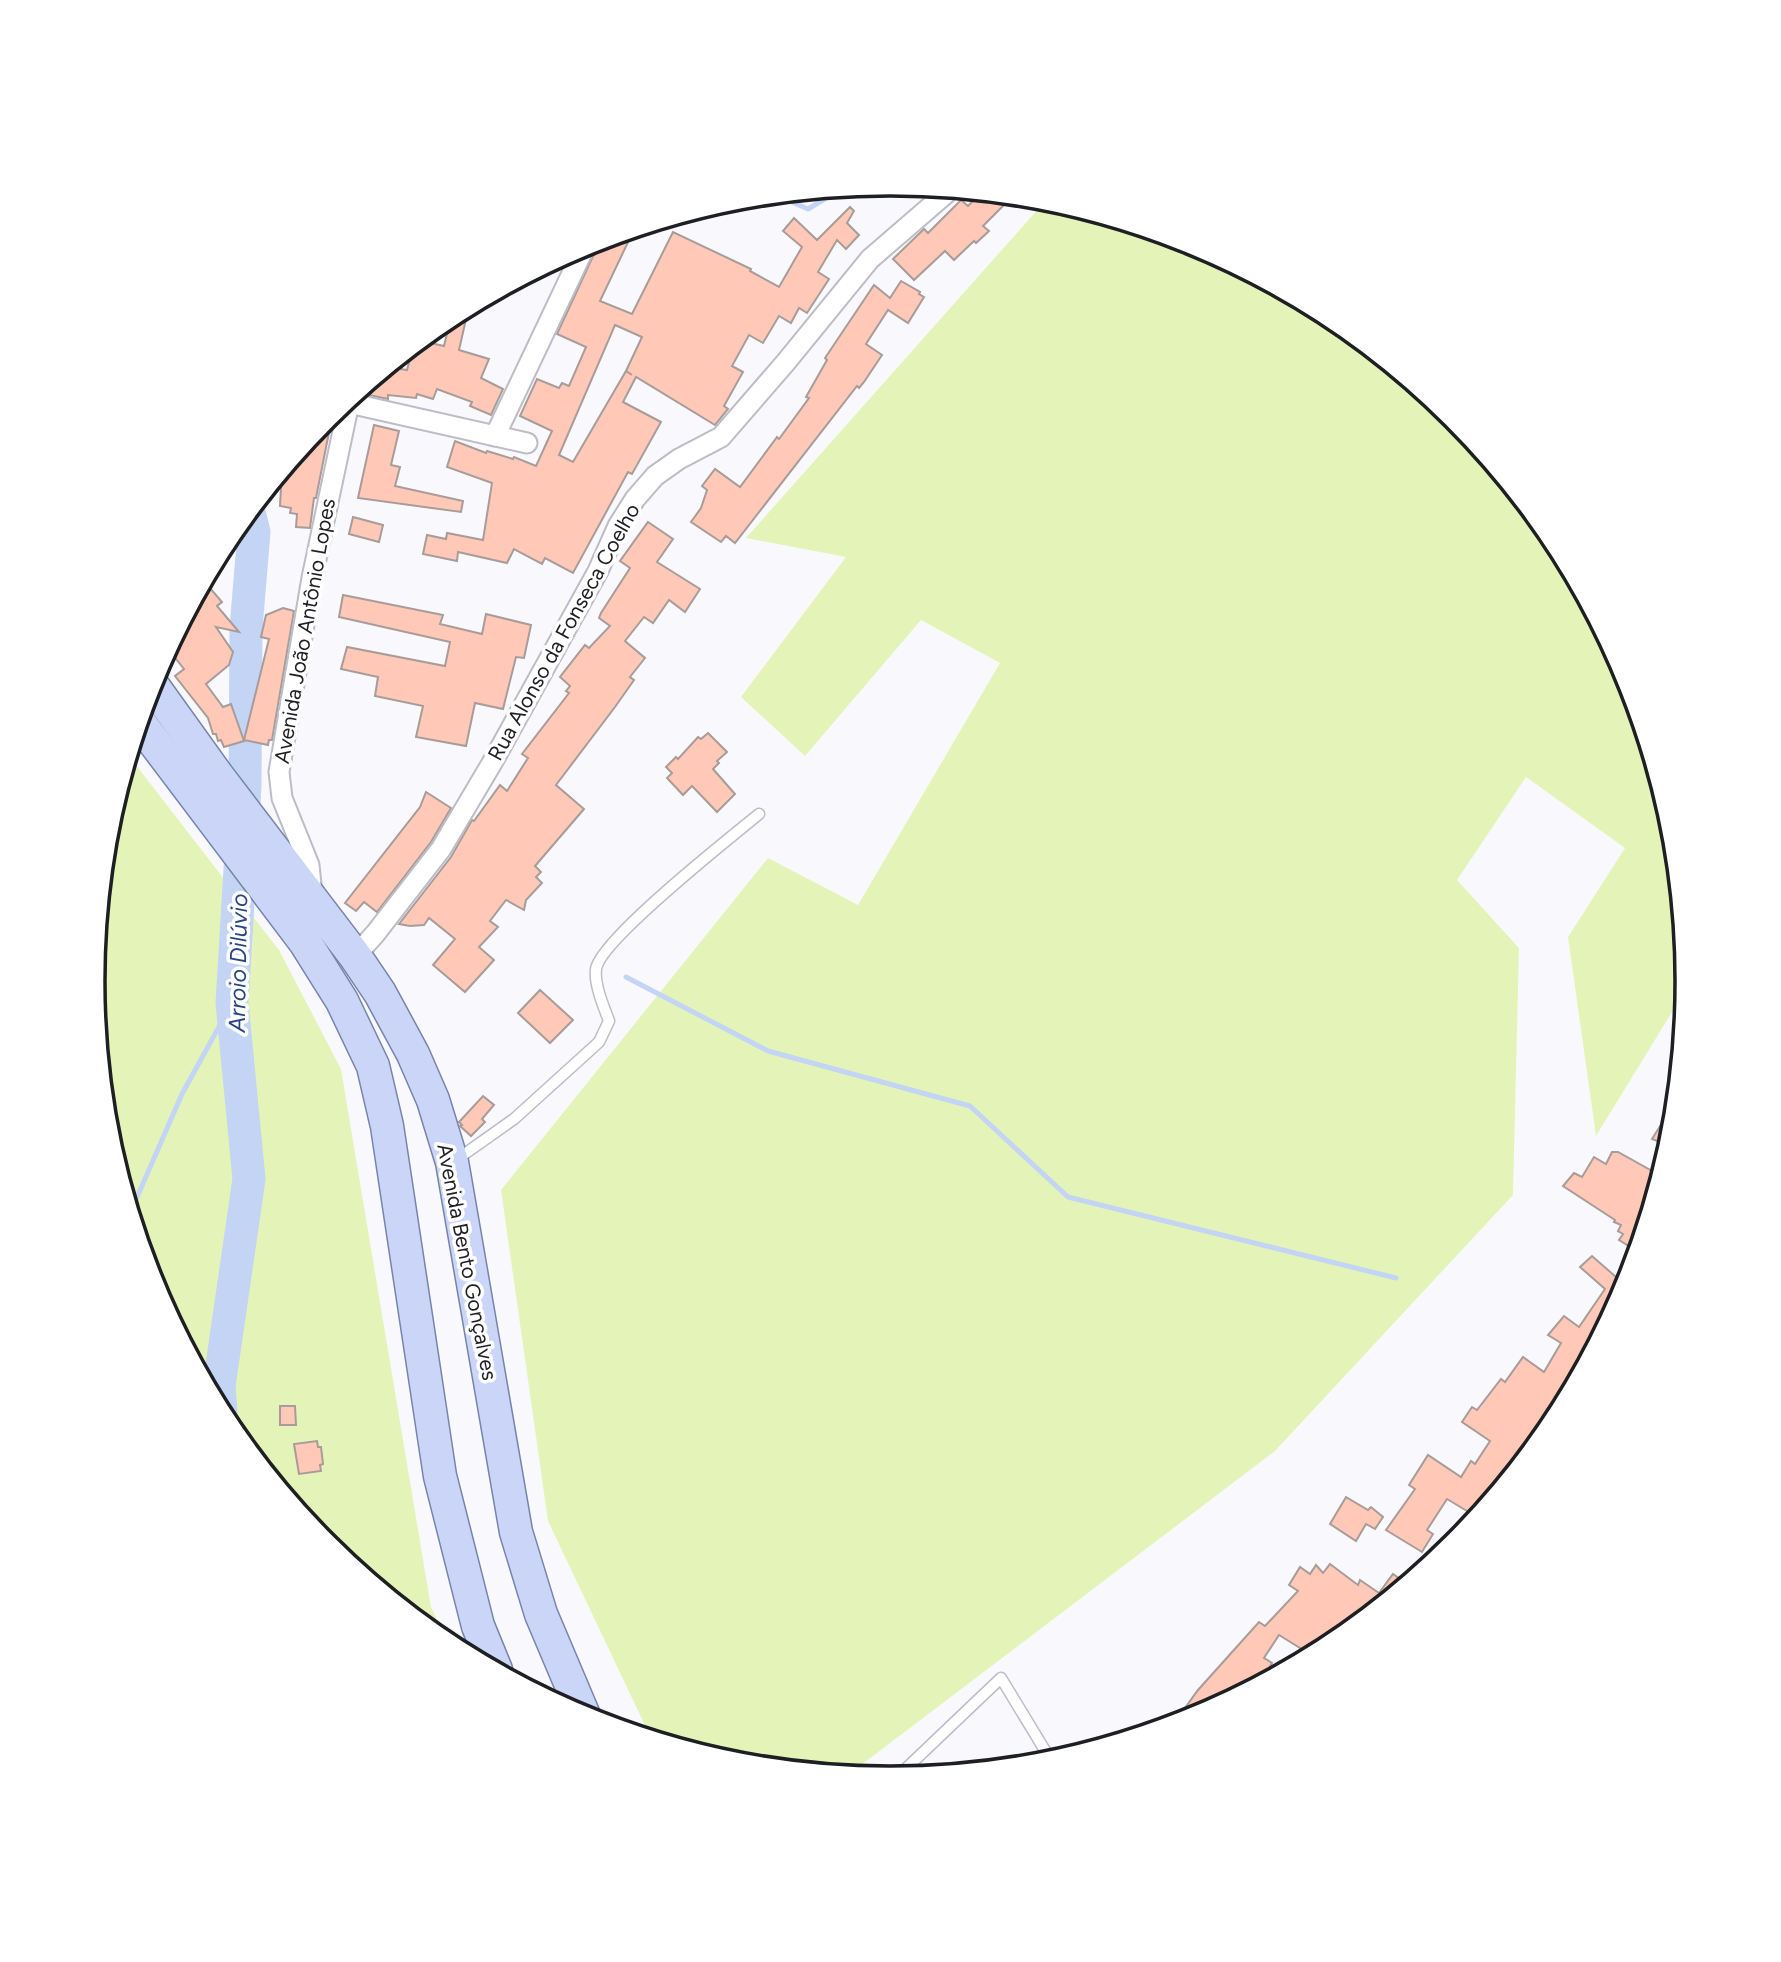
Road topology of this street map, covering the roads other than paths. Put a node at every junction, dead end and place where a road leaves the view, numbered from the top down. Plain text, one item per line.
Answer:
1 (942, 197) edge
2 (578, 261) edge
3 (360, 403) edge
4 (346, 416) edge
5 (495, 436) junction
6 (527, 443) dead end
7 (160, 695) edge
8 (146, 731) edge
9 (759, 814) dead end
10 (313, 902) junction
11 (355, 956) junction
12 (452, 1162) junction
13 (490, 1656) edge
14 (578, 1701) edge
15 (1045, 1751) edge
16 (909, 1766) edge

1 - 11 street, Rua Alonso da Fonseca Coelho
2 - 5 street
3 - 5 street
4 - 10 street, Avenida João Antônio Lopes
5 - 6 street
7 - 10 main road, Avenida Bento Gonçalves
8 - 13 main road
9 - 12 lane
10 - 11 main road, Avenida Bento Gonçalves
11 - 12 main road, Avenida Bento Gonçalves
12 - 14 main road, Avenida Bento Gonçalves
15 - 16 lane

